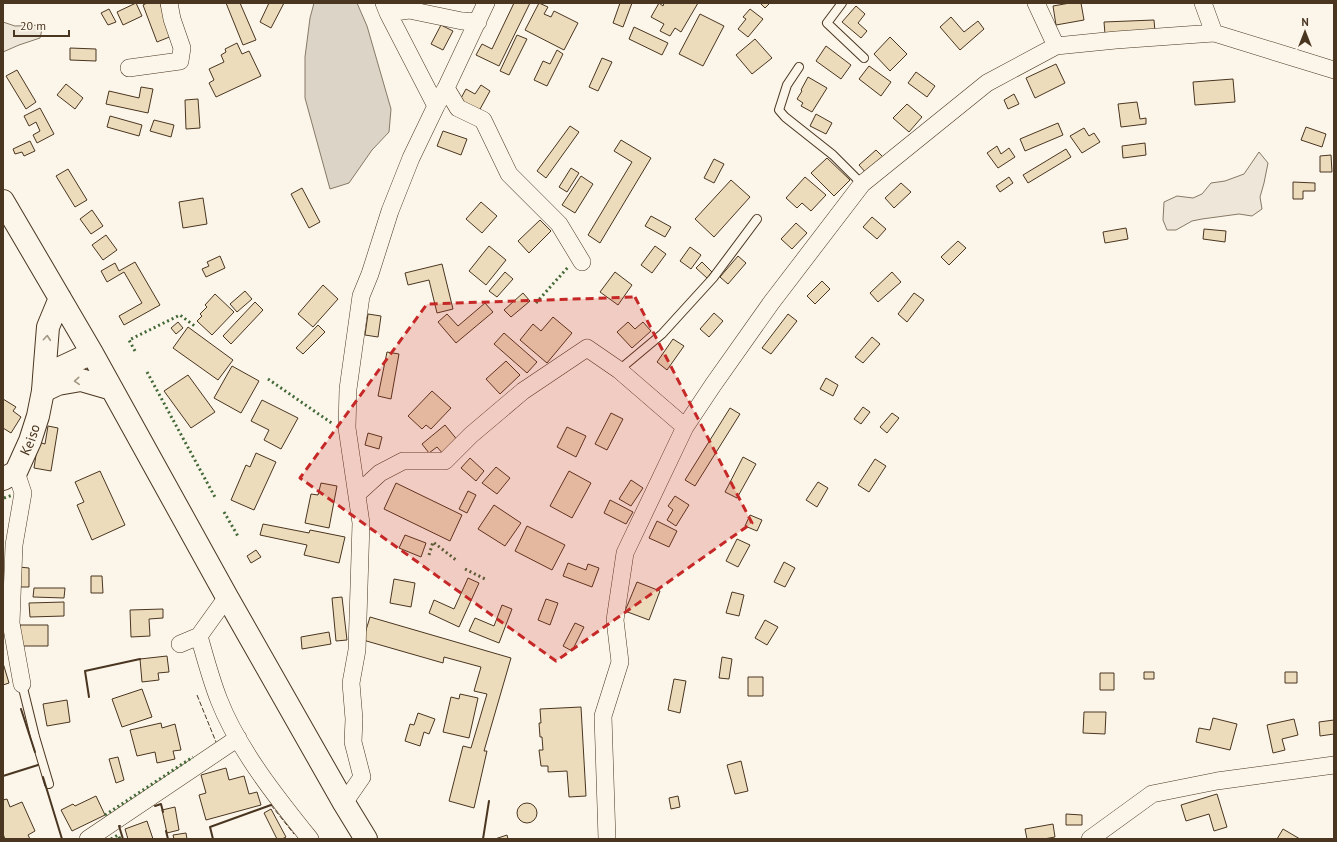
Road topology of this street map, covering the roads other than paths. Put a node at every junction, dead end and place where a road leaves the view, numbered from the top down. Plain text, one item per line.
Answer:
1 (169, 3) edge
2 (486, 3) edge
3 (842, 3) edge
4 (1036, 3) edge
5 (1203, 3) edge
6 (386, 8) edge
7 (478, 22) junction
8 (1214, 33) junction
9 (1056, 46) junction
10 (864, 58) dead end
11 (799, 67) dead end
12 (129, 68) dead end
13 (1334, 70) edge
14 (446, 88) junction
15 (436, 106) junction
16 (862, 184) junction
17 (3, 201) edge
18 (757, 219) dead end
19 (582, 262) dead end
20 (60, 298) junction
21 (92, 353) junction
22 (618, 370) junction
23 (44, 384) junction
24 (112, 389) junction
25 (685, 427) junction
26 (9, 475) edge
27 (357, 494) junction
28 (227, 597) junction
29 (199, 636) junction
30 (180, 644) dead end
31 (22, 684) joint
32 (238, 738) junction
33 (1334, 765) edge
34 (50, 784) dead end
35 (344, 803) junction
36 (88, 839) edge
37 (310, 839) edge
38 (366, 839) edge
39 (607, 839) edge
40 (1090, 839) edge

1 - 12 street
2 - 7 street
3 - 10 lane
4 - 9 street
5 - 8 street
6 - 7 street
6 - 15 street
7 - 14 street
8 - 9 street
8 - 13 street
9 - 16 street
11 - 16 lane
14 - 15 street
14 - 19 street
15 - 27 street
16 - 25 street
17 - 20 main road
18 - 22 lane
20 - 21 main road
23 -> 20 main road, Keiso
21 - 23 main road
21 - 24 main road
22 - 25 street
22 - 27 street
24 -> 23 main road
23 - 26 main road, Keiso
24 - 28 main road
25 - 39 street
26 - 31 street
27 - 35 street
28 - 29 street
28 - 35 main road
29 - 30 street
29 - 32 street
31 - 34 lane
32 - 36 street
32 - 37 street
33 - 40 street
35 - 38 main road

